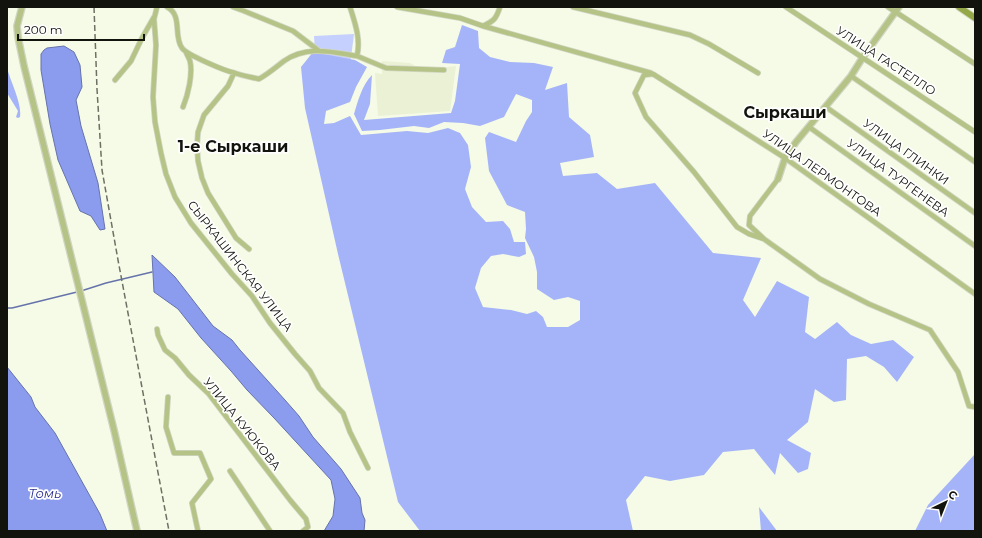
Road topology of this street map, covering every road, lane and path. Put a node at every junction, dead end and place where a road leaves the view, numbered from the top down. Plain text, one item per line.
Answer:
1 (22, 7) edge
2 (157, 7) edge
3 (167, 7) edge
4 (233, 7) edge
5 (350, 7) edge
6 (397, 7) edge
7 (500, 7) edge
8 (573, 7) edge
9 (786, 7) edge
10 (888, 7) edge
11 (899, 7) edge
12 (960, 8) edge
13 (896, 13) junction
14 (155, 14) junction
15 (975, 18) edge
16 (483, 26) junction
17 (318, 50) junction
18 (186, 52) junction
19 (357, 56) junction
20 (863, 57) junction
21 (975, 64) edge
22 (444, 70) dead end
23 (758, 72) dead end
24 (234, 73) junction
25 (653, 74) junction
26 (851, 76) junction
27 (115, 80) dead end
28 (826, 107) junction
29 (183, 108) dead end
30 (809, 127) junction
31 (975, 132) edge
32 (785, 158) junction
33 (975, 162) edge
34 (778, 179) joint
35 (975, 213) edge
36 (764, 239) junction
37 (975, 246) edge
38 (249, 249) dead end
39 (975, 294) edge
40 (157, 329) dead end
41 (168, 397) dead end
42 (975, 407) edge
43 (368, 468) dead end
44 (230, 471) dead end
45 (137, 531) edge
46 (198, 531) edge
47 (270, 531) edge
48 (303, 531) edge

1 - 45 street
2 - 14 street, СЫРКАШИНСКАЯ УЛИЦА
3 - 18 street
4 - 17 street
5 - 19 street
6 - 16 street, УЛИЦА ЛЕРМОНТОВА
7 - 16 street
8 - 23 street
9 - 20 street, УЛИЦА ГАСТЕЛЛО
10 - 13 street
11 - 13 street
12 - 15 main road
13 - 20 street
13 - 21 street
14 - 27 street
14 - 43 street, СЫРКАШИНСКАЯ УЛИЦА
16 - 25 street, УЛИЦА ЛЕРМОНТОВА
17 - 19 street
17 - 24 street
18 - 24 street
18 - 29 street
19 - 22 street
20 - 26 street
20 - 31 street, УЛИЦА ГАСТЕЛЛО
24 - 38 street
25 - 32 street, УЛИЦА ЛЕРМОНТОВА
25 - 36 street
26 - 28 street
26 - 33 street
28 - 30 street
28 - 35 street, УЛИЦА ГЛИНКИ
30 - 32 street
30 - 37 street, УЛИЦА ТУРГЕНЕВА
32 - 34 street
32 - 39 street, УЛИЦА ЛЕРМОНТОВА
34 - 36 street
36 - 42 street
40 - 48 street, УЛИЦА КУЮКОВА
41 - 46 street
44 - 47 street

